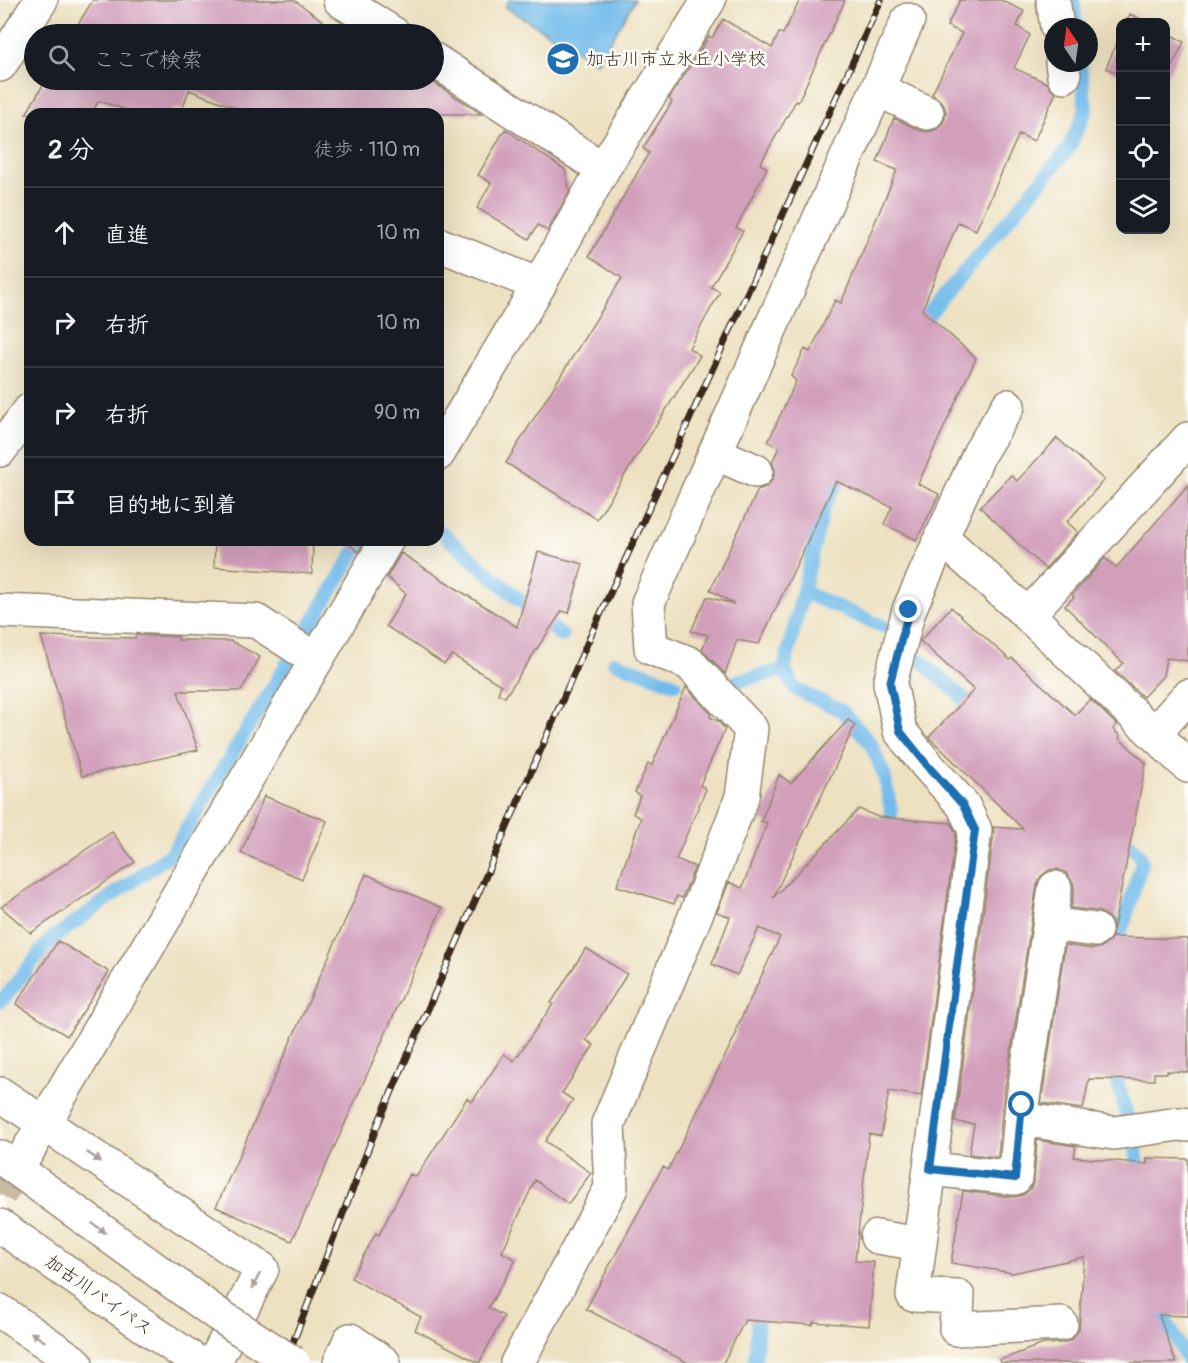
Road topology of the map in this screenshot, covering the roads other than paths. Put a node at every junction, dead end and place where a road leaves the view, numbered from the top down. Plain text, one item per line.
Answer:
1 (41, 0) edge
2 (340, 0) edge
3 (709, 0) edge
4 (1053, 0) edge
5 (1056, 18) edge
6 (908, 20) dead end
7 (26, 24) edge
8 (378, 24) edge
9 (24, 27) edge
10 (0, 64) edge
11 (444, 66) edge
12 (877, 89) junction
13 (927, 112) dead end
14 (603, 169) junction
15 (444, 246) edge
16 (539, 285) junction
17 (1008, 406) dead end
18 (24, 418) edge
19 (1188, 439) edge
20 (444, 444) edge
21 (0, 450) edge
22 (714, 453) junction
23 (756, 471) dead end
24 (941, 537) junction
25 (383, 546) edge
26 (0, 611) edge
27 (1028, 615) junction
28 (314, 658) junction
29 (1188, 696) edge
30 (1154, 734) junction
31 (1188, 766) edge
32 (1055, 888) dead end
33 (1050, 924) junction
34 (1095, 930) dead end
35 (0, 1094) edge
36 (1021, 1119) junction
37 (45, 1124) junction
38 (1188, 1125) edge
39 (13, 1155) edge
40 (930, 1169) junction
41 (0, 1226) edge
42 (877, 1237) dead end
43 (920, 1244) junction
44 (0, 1311) edge
45 (1060, 1324) dead end
46 (76, 1363) edge
47 (198, 1363) edge
48 (214, 1363) edge
49 (293, 1363) edge
50 (340, 1363) edge
51 (384, 1363) edge
52 (517, 1363) edge

1 - 7 main road
2 - 8 main road
3 - 14 main road
4 - 5 main road
6 - 12 main road
9 - 10 main road
11 - 14 main road
12 - 13 main road
12 - 22 main road
14 - 16 main road
15 - 16 main road
16 - 20 main road
17 - 24 main road
18 - 21 main road
19 - 27 main road
22 - 23 main road
22 - 52 main road
24 - 27 main road
24 - 40 main road
25 - 28 main road
26 - 28 main road
27 - 30 main road
28 - 37 main road
29 - 30 main road
30 - 31 main road
32 - 33 main road
33 - 34 main road
33 - 36 main road
35 - 37 main road
36 - 38 main road
36 - 40 main road
37 - 39 main road
37 -> 48 main road
39 -> 49 main road, bridge
40 - 43 main road
41 - 47 main road, 加古川バイパス
42 - 43 main road
43 - 45 main road
46 -> 44 main road
50 - 51 main road

